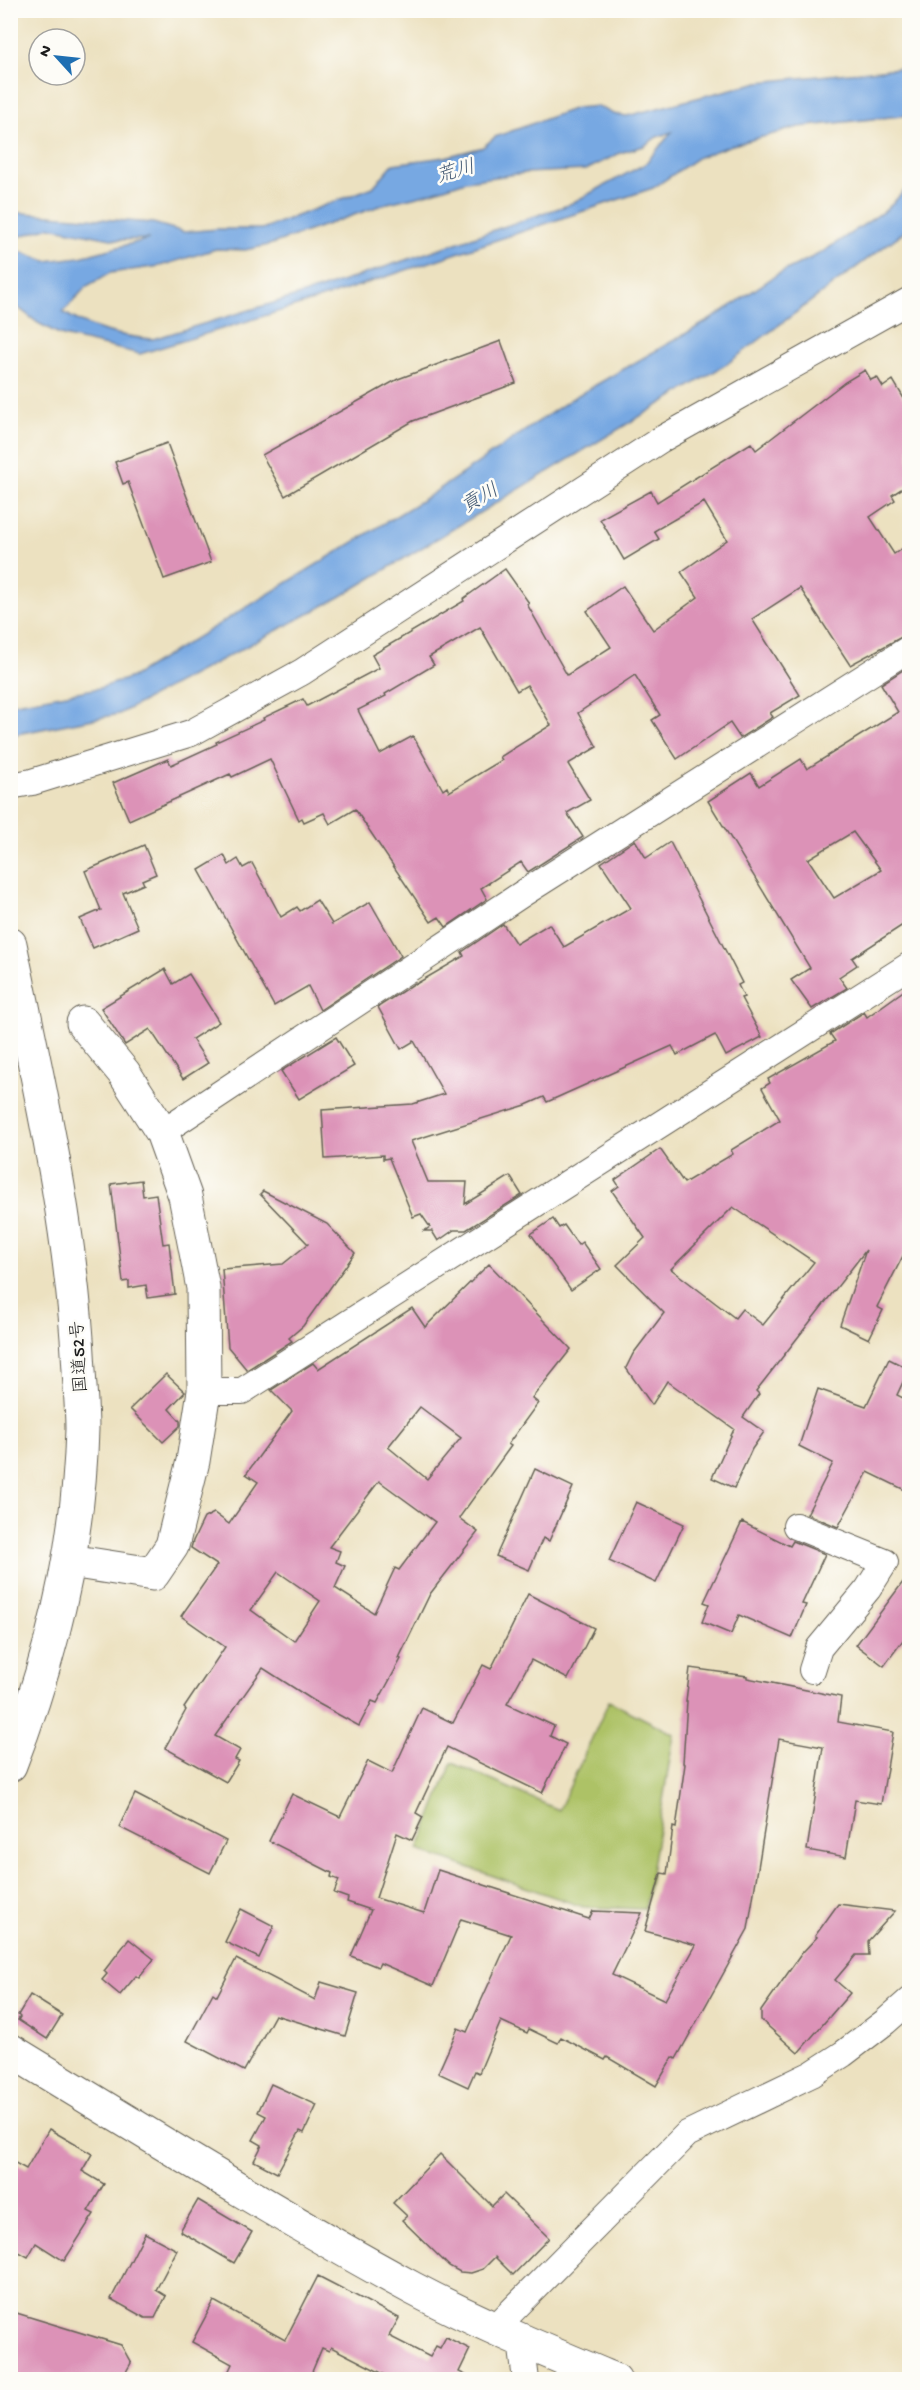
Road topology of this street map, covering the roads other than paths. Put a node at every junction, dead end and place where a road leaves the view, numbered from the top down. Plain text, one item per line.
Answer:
1 (909, 300) edge
2 (909, 648) edge
3 (10, 786) edge
4 (10, 945) edge
5 (909, 965) edge
6 (83, 1023) dead end
7 (162, 1132) junction
8 (204, 1391) junction
9 (796, 1526) dead end
10 (70, 1561) junction
11 (812, 1670) dead end
12 (10, 1765) edge
13 (909, 2000) edge
14 (10, 2050) edge
15 (508, 2335) junction
16 (526, 2379) edge
17 (615, 2379) edge

1 - 3 street
2 - 7 street
4 - 10 main road, 国道52号
5 - 8 street
6 - 7 main road
7 - 8 main road
8 - 10 main road
9 - 11 street
10 - 12 main road, 国道52号
13 - 15 street
14 - 15 main road
15 - 16 street
15 - 17 main road

